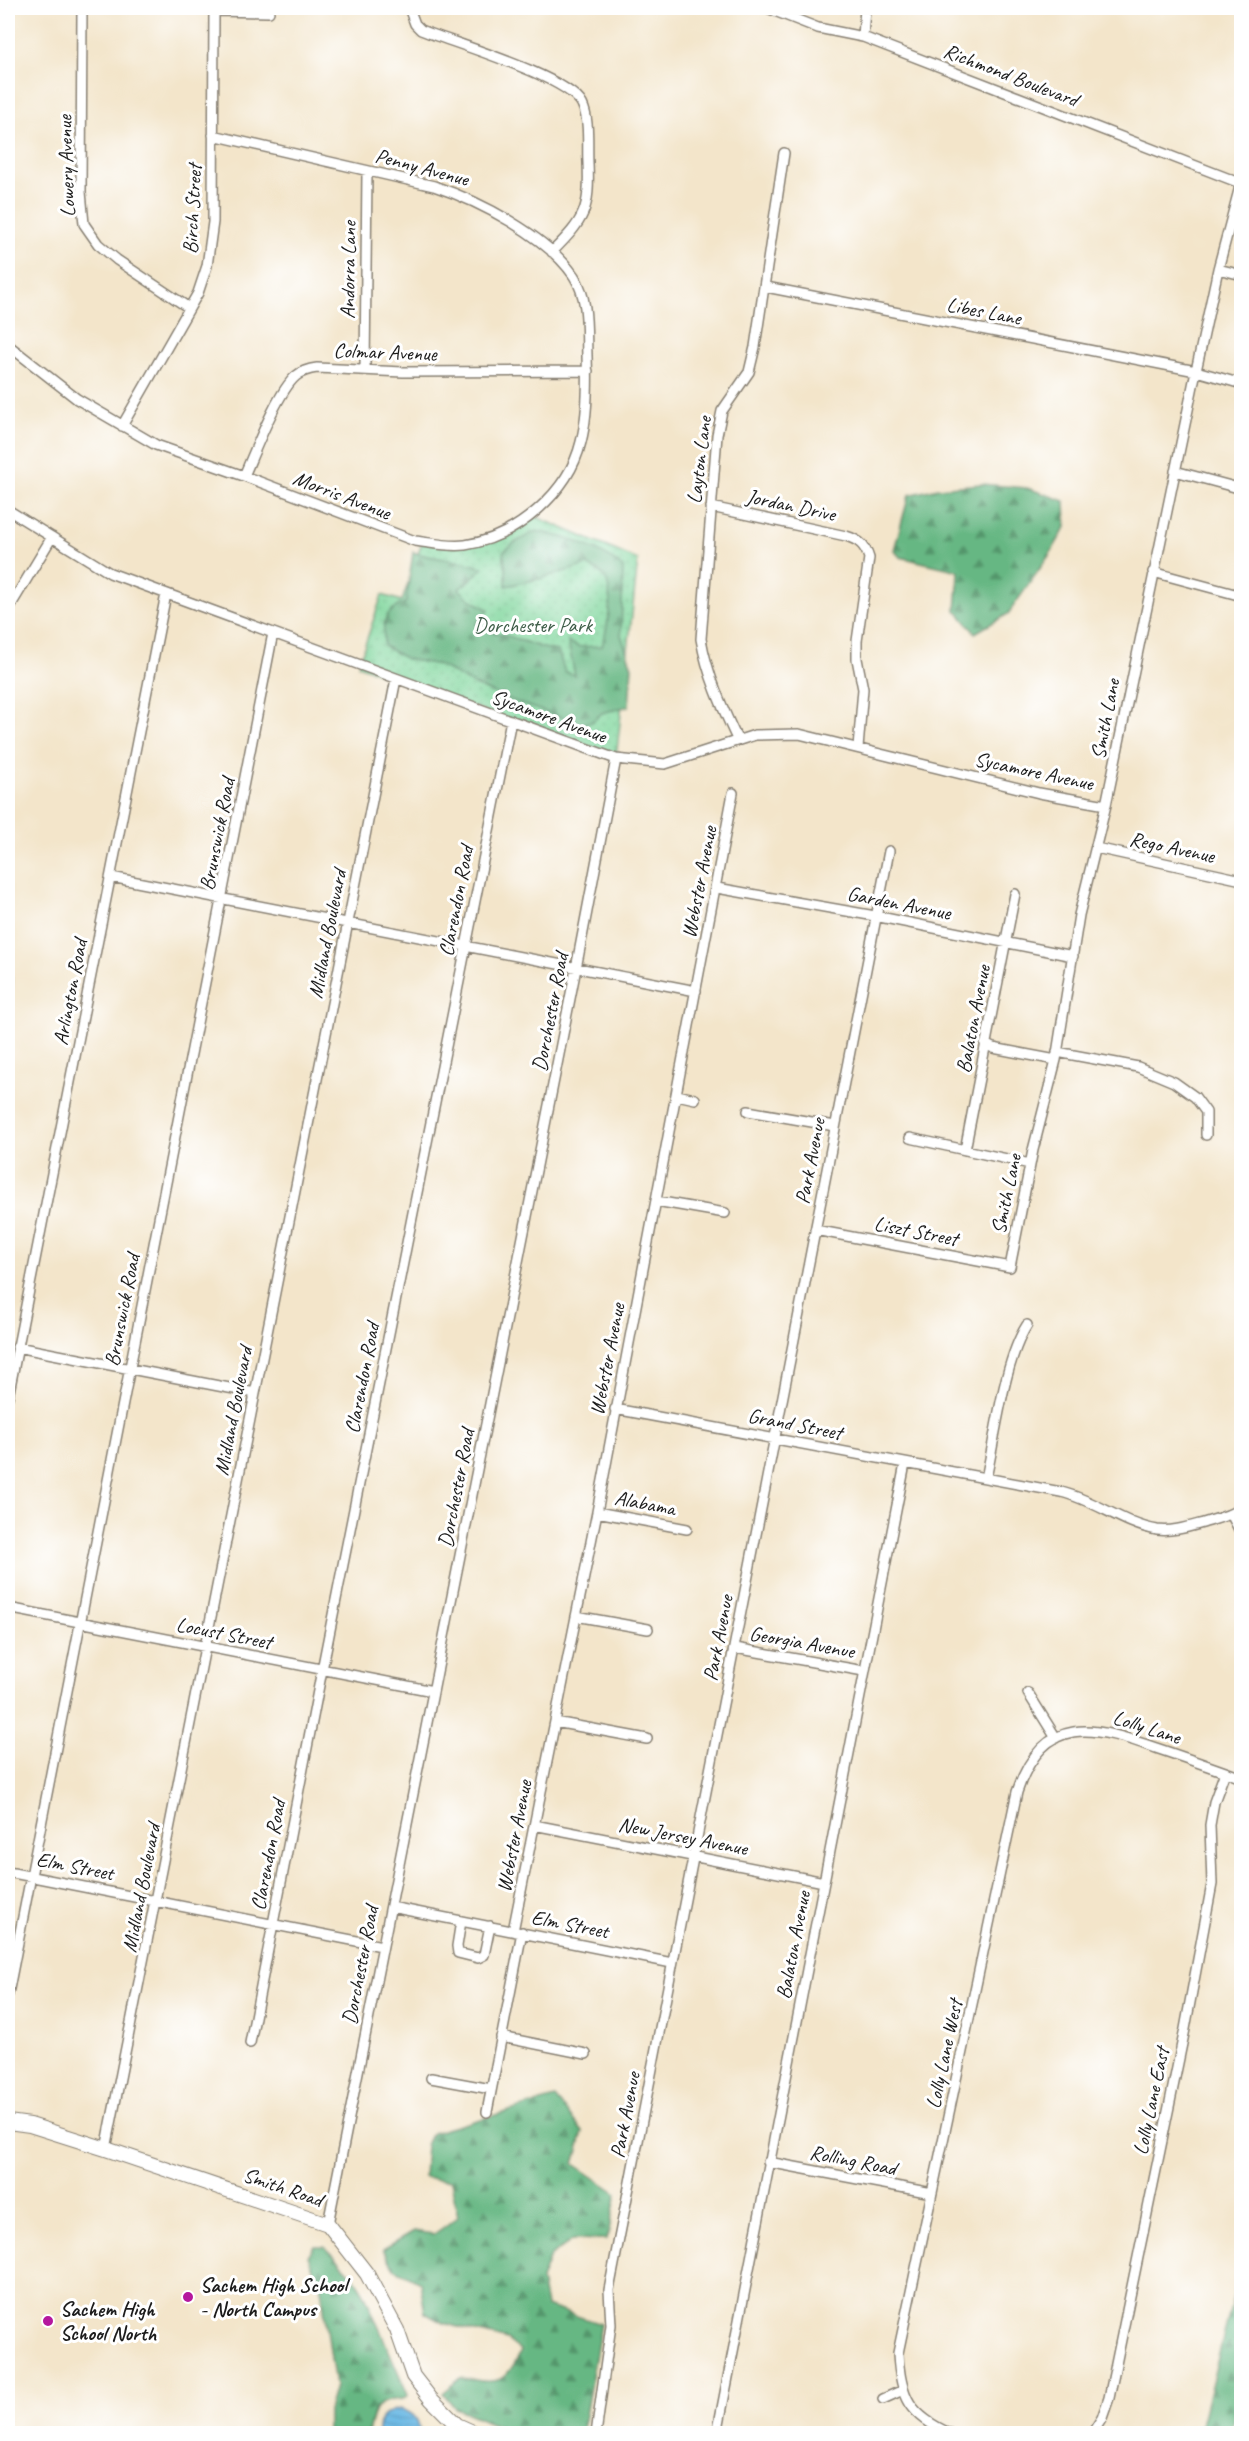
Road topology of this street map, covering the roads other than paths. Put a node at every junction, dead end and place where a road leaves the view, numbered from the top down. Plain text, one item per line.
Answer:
1 (82, 8) edge
2 (409, 8) edge
3 (767, 8) edge
4 (865, 8) edge
5 (214, 9) edge
6 (269, 12) dead end
7 (863, 37) junction
8 (213, 135) junction
9 (784, 153) dead end
10 (367, 171) junction
11 (1241, 181) edge
12 (552, 252) junction
13 (1218, 269) junction
14 (1242, 275) edge
15 (766, 287) junction
16 (189, 308) junction
17 (8, 345) edge
18 (365, 370) junction
19 (588, 371) junction
20 (1196, 371) junction
21 (1242, 384) edge
22 (122, 426) junction
23 (1175, 471) junction
24 (244, 476) junction
25 (1242, 489) edge
26 (711, 507) junction
27 (8, 510) edge
28 (52, 537) junction
29 (1153, 572) junction
30 (166, 594) junction
31 (1242, 596) edge
32 (8, 610) edge
33 (273, 633) junction
34 (396, 679) junction
35 (511, 720) junction
36 (737, 739) junction
37 (858, 748) junction
38 (616, 759) junction
39 (733, 793) dead end
40 (1106, 805) junction
41 (1096, 848) junction
42 (889, 851) dead end
43 (111, 877) junction
44 (1242, 880) edge
45 (717, 888) junction
46 (1015, 894) dead end
47 (223, 898) junction
48 (875, 916) junction
49 (347, 922) junction
50 (1006, 943) junction
51 (466, 946) junction
52 (1073, 956) junction
53 (577, 968) junction
54 (696, 991) junction
55 (985, 1044) junction
56 (1057, 1056) junction
57 (677, 1095) junction
58 (695, 1099) dead end
59 (748, 1111) dead end
60 (835, 1126) junction
61 (1206, 1135) dead end
62 (910, 1138) dead end
63 (965, 1150) junction
64 (1030, 1164) junction
65 (656, 1201) junction
66 (725, 1213) dead end
67 (815, 1230) junction
68 (1010, 1267) joint
69 (1027, 1325) dead end
70 (17, 1347) junction
71 (129, 1370) junction
72 (255, 1393) junction
73 (8, 1396) edge
74 (615, 1409) junction
75 (776, 1438) junction
76 (905, 1464) junction
77 (986, 1478) junction
78 (1242, 1508) edge
79 (597, 1512) junction
80 (1231, 1514) junction
81 (687, 1529) dead end
82 (1242, 1535) edge
83 (8, 1608) edge
84 (576, 1616) junction
85 (78, 1624) junction
86 (648, 1629) dead end
87 (206, 1648) junction
88 (735, 1648) junction
89 (322, 1670) junction
90 (864, 1671) junction
91 (433, 1691) junction
92 (1028, 1693) dead end
93 (555, 1722) junction
94 (1056, 1738) junction
95 (646, 1739) dead end
96 (1225, 1772) junction
97 (1242, 1778) edge
98 (534, 1825) junction
99 (692, 1856) junction
100 (8, 1872) edge
101 (30, 1876) junction
102 (824, 1882) junction
103 (157, 1900) junction
104 (391, 1907) junction
105 (461, 1921) junction
106 (273, 1923) junction
107 (489, 1926) junction
108 (517, 1932) junction
109 (382, 1946) junction
110 (672, 1963) junction
111 (8, 1994) edge
112 (501, 2037) junction
113 (250, 2043) dead end
114 (586, 2054) dead end
115 (431, 2078) dead end
116 (491, 2089) junction
117 (487, 2112) dead end
118 (8, 2122) edge
119 (106, 2149) junction
120 (768, 2162) junction
121 (932, 2193) junction
122 (328, 2224) junction
123 (903, 2390) junction
124 (884, 2398) dead end
125 (477, 2433) edge
126 (596, 2433) edge
127 (717, 2433) edge
128 (951, 2433) edge
129 (1092, 2433) edge

1 - 16 street, Lowery Avenue
2 - 12 street
3 - 7 street, Richmond Boulevard
4 - 7 street
5 - 6 street
5 - 8 street, Birch Street
7 - 11 street, Richmond Boulevard
8 - 10 street, Penny Avenue
8 - 16 street, Birch Street
9 - 15 street, Layton Lane
10 - 12 street, Penny Avenue
10 - 18 street, Andorra Lane
11 - 13 street, Smith Lane
12 - 19 street, Penny Avenue
13 - 14 street
13 - 20 street, Smith Lane
15 - 20 street, Libes Lane
15 - 26 street, Layton Lane
16 - 22 street, Birch Street
17 - 22 street, Morris Avenue
18 - 19 street, Colmar Avenue
18 - 24 street, Colmar Avenue
19 - 24 street, Morris Avenue
20 - 21 street, Libes Lane
20 - 23 street, Smith Lane
22 - 24 street, Morris Avenue
23 - 25 street
23 - 29 street, Smith Lane
26 - 36 street, Layton Lane
26 - 37 street, Jordan Drive
27 - 28 street, Sycamore Avenue
28 - 30 street, Sycamore Avenue
28 - 32 street
29 - 31 street
29 - 40 street, Smith Lane
30 - 33 street, Sycamore Avenue
30 - 43 street, Arlington Road
33 - 34 street, Sycamore Avenue
33 - 47 street, Brunswick Road
34 - 35 street, Sycamore Avenue
34 - 49 street, Midland Boulevard
35 - 38 street, Sycamore Avenue
35 - 51 street, Clarendon Road
36 - 37 street, Sycamore Avenue
36 - 38 street, Sycamore Avenue
37 - 40 street, Sycamore Avenue
38 - 53 street, Dorchester Road
39 - 45 street, Webster Avenue
40 - 41 street, Smith Lane
41 - 44 street, Rego Avenue
41 - 52 street, Smith Lane
42 - 48 street, Park Avenue
43 - 47 street
43 - 70 street, Arlington Road
45 - 48 street, Garden Avenue
45 - 54 street, Webster Avenue
46 - 50 street, Balaton Avenue
47 - 49 street
47 - 71 street, Brunswick Road
48 - 50 street, Garden Avenue
48 - 60 street, Park Avenue
49 - 51 street
49 - 72 street, Midland Boulevard
50 - 52 street, Garden Avenue
50 - 55 street, Balaton Avenue
51 - 53 street
51 - 89 street, Clarendon Road
52 - 56 street, Smith Lane
53 - 54 street
53 - 91 street, Dorchester Road
54 - 57 street, Webster Avenue
55 - 56 street
55 - 63 street, Balaton Avenue
56 - 61 street
56 - 64 street, Smith Lane
57 - 58 street
57 - 65 street, Webster Avenue
59 - 60 street
60 - 67 street, Park Avenue
62 - 63 street
63 - 64 street
64 - 68 street, Smith Lane
65 - 66 street
65 - 74 street, Webster Avenue
67 - 68 street, Liszt Street
67 - 75 street, Park Avenue
69 - 77 street
70 - 71 street
70 - 73 street, Arlington Road
71 - 72 street
71 - 85 street, Brunswick Road
72 - 87 street, Midland Boulevard
74 - 75 street, Grand Street
74 - 79 street, Webster Avenue
75 - 76 street, Grand Street
75 - 88 street, Park Avenue
76 - 77 street, Grand Street
76 - 90 street, Balaton Avenue
77 - 80 street
78 - 80 street
79 - 81 street, Alabama
79 - 84 street, Webster Avenue
80 - 82 street
83 - 85 street, Locust Street
84 - 86 street
84 - 93 street, Webster Avenue
85 - 87 street, Locust Street
85 - 101 street, Brunswick Road
87 - 89 street, Locust Street
87 - 103 street, Midland Boulevard
88 - 90 street, Georgia Avenue
88 - 99 street, Park Avenue
89 - 91 street, Locust Street
89 - 106 street, Clarendon Road
90 - 102 street, Balaton Avenue
91 - 104 street, Dorchester Road
92 - 94 street
93 - 95 street
93 - 98 street, Webster Avenue
94 - 96 street, Lolly Lane
94 - 121 street, Lolly Lane West
96 - 97 street, Lolly Lane
96 - 129 street, Lolly Lane East
98 - 99 street, New Jersey Avenue
98 - 108 street, Webster Avenue
99 - 102 street, New Jersey Avenue
99 - 110 street, Park Avenue
100 - 101 street, Elm Street
101 - 103 street, Elm Street
101 - 111 street, Brunswick Road
102 - 120 street, Balaton Avenue
103 - 106 street, Elm Street
103 - 119 street, Midland Boulevard
104 - 105 street, Elm Street
104 - 109 street, Dorchester Road
105 - 107 street, Elm Street
105 - 107 street
106 - 109 street, Elm Street
106 - 113 street, Clarendon Road
107 - 108 street, Elm Street
108 - 110 street, Elm Street
108 - 112 street, Webster Avenue
109 - 122 street, Dorchester Road
110 - 126 street, Park Avenue
112 - 114 street
112 - 116 street, Webster Avenue
115 - 116 street
116 - 117 street, Webster Avenue
118 - 119 street, Smith Road
119 - 122 street, Smith Road
120 - 121 street, Rolling Road
120 - 127 street, Balaton Avenue
121 - 123 street, Lolly Lane West
122 - 125 street, Smith Road
123 - 124 street
123 - 128 street

